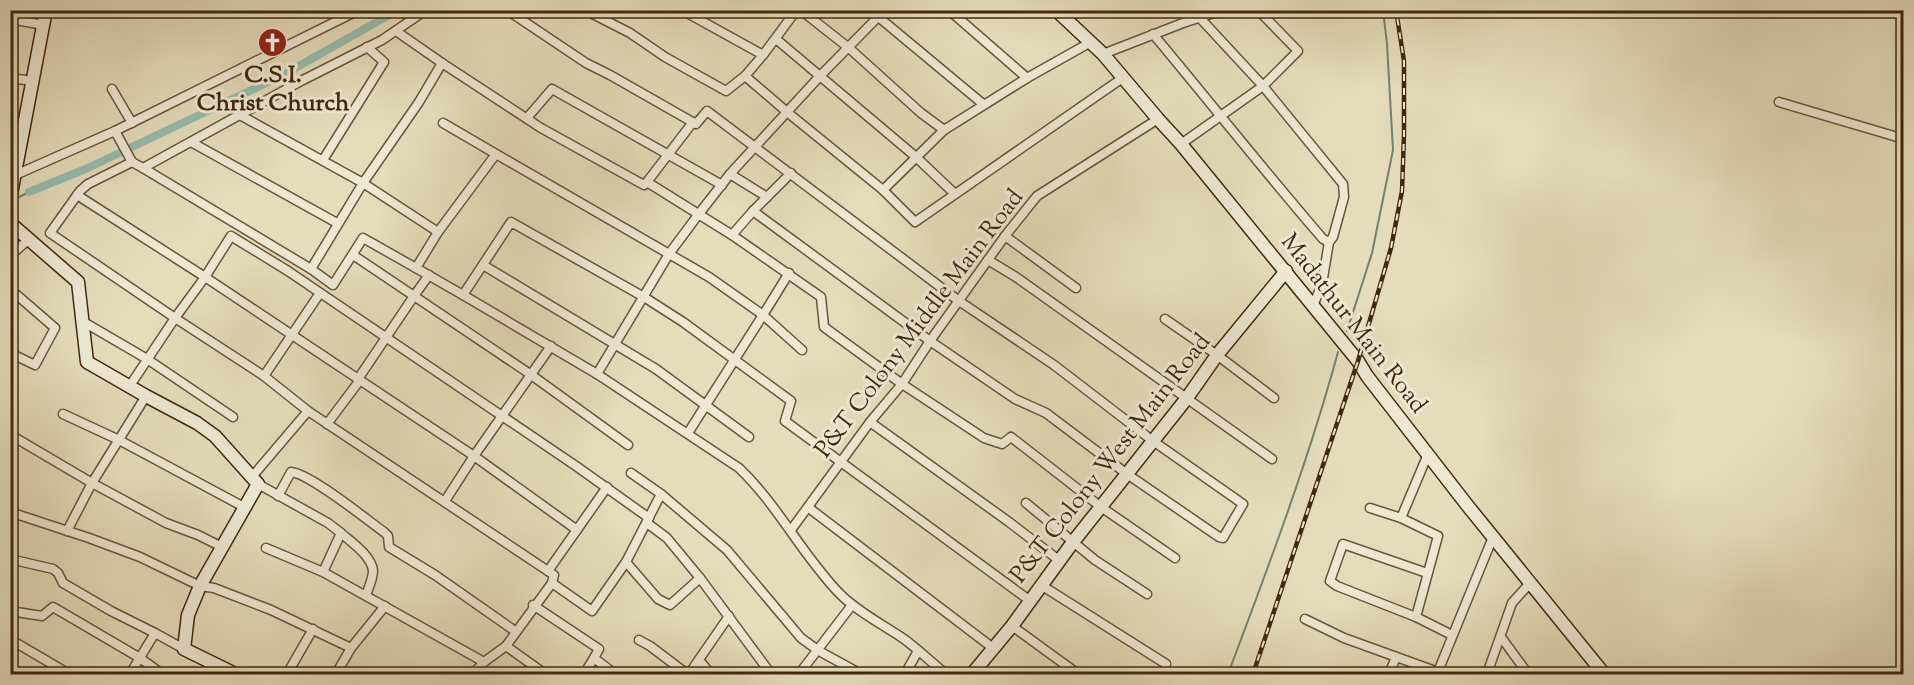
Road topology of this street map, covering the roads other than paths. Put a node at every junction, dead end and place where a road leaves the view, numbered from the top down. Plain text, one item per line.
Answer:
1 (46, 10) edge
2 (358, 10) edge
3 (426, 10) edge
4 (507, 10) edge
5 (585, 10) edge
6 (870, 10) edge
7 (890, 10) edge
8 (949, 10) edge
9 (1056, 10) edge
10 (1223, 10) edge
11 (1258, 10) edge
12 (793, 11) edge
13 (688, 12) edge
14 (878, 17) junction
15 (1200, 18) junction
16 (10, 19) edge
17 (44, 24) junction
18 (396, 31) junction
19 (1153, 34) junction
20 (776, 39) junction
21 (1091, 42) junction
22 (367, 47) junction
23 (849, 48) junction
24 (1103, 54) junction
25 (763, 55) junction
26 (442, 63) junction
27 (745, 76) junction
28 (820, 76) junction
29 (1124, 77) junction
30 (10, 78) edge
31 (1027, 78) junction
32 (33, 81) junction
33 (1263, 86) junction
34 (112, 89) dead end
35 (1779, 102) dead end
36 (983, 104) junction
37 (787, 112) junction
38 (240, 115) junction
39 (1221, 115) junction
40 (527, 118) junction
41 (1158, 119) junction
42 (693, 122) junction
43 (132, 123) junction
44 (443, 123) dead end
45 (10, 126) edge
46 (24, 129) junction
47 (944, 130) junction
48 (115, 131) junction
49 (1904, 139) edge
50 (191, 142) junction
51 (1181, 144) junction
52 (756, 147) junction
53 (668, 153) junction
54 (496, 154) junction
55 (916, 158) junction
56 (323, 160) junction
57 (132, 162) junction
58 (143, 168) junction
59 (791, 173) junction
60 (730, 174) junction
61 (647, 182) junction
62 (11, 183) edge
63 (363, 183) junction
64 (722, 185) junction
65 (883, 189) junction
66 (955, 194) junction
67 (77, 195) junction
68 (766, 196) junction
69 (753, 211) junction
70 (698, 215) junction
71 (10, 223) edge
72 (337, 223) junction
73 (237, 225) junction
74 (438, 232) junction
75 (732, 235) junction
76 (231, 236) junction
77 (1005, 236) junction
78 (28, 239) junction
79 (1329, 242) junction
80 (669, 254) junction
81 (353, 255) junction
82 (10, 256) edge
83 (988, 260) junction
84 (483, 265) junction
85 (416, 268) junction
86 (311, 269) junction
87 (1286, 272) junction
88 (789, 273) junction
89 (429, 275) junction
90 (205, 277) junction
91 (1076, 288) dead end
92 (10, 289) edge
93 (320, 292) junction
94 (463, 295) junction
95 (414, 296) junction
96 (644, 297) junction
97 (959, 301) junction
98 (1313, 306) junction
99 (763, 315) junction
100 (175, 318) junction
101 (1165, 319) dead end
102 (82, 321) junction
103 (293, 335) junction
104 (387, 338) junction
105 (930, 341) junction
106 (614, 344) junction
107 (551, 346) junction
108 (802, 350) dead end
109 (10, 353) edge
110 (1217, 354) junction
111 (147, 359) junction
112 (734, 359) junction
113 (530, 374) junction
114 (597, 374) junction
115 (264, 376) junction
116 (359, 380) junction
117 (902, 384) junction
118 (129, 387) junction
119 (146, 396) junction
120 (1187, 398) junction
121 (1274, 398) dead end
122 (705, 405) junction
123 (308, 411) junction
124 (63, 414) dead end
125 (502, 415) junction
126 (233, 417) dead end
127 (870, 422) junction
128 (327, 424) junction
129 (688, 433) junction
130 (14, 437) dead end
131 (749, 437) dead end
132 (119, 440) junction
133 (1153, 441) junction
134 (628, 446) dead end
135 (1428, 454) junction
136 (474, 456) junction
137 (1272, 459) dead end
138 (841, 464) junction
139 (631, 473) dead end
140 (1127, 474) junction
141 (254, 481) junction
142 (92, 483) junction
143 (607, 487) junction
144 (661, 494) junction
145 (278, 496) junction
146 (445, 501) junction
147 (1026, 503) dead end
148 (244, 507) junction
149 (1101, 507) junction
150 (809, 508) dead end
151 (1370, 508) dead end
152 (10, 512) edge
153 (1401, 518) junction
154 (648, 521) junction
155 (577, 530) junction
156 (791, 530) junction
157 (67, 531) junction
158 (341, 532) junction
159 (1493, 537) junction
160 (1073, 542) junction
161 (222, 547) junction
162 (266, 548) dead end
163 (10, 558) edge
164 (1175, 558) dead end
165 (1060, 561) junction
166 (626, 562) junction
167 (323, 572) junction
168 (548, 572) junction
169 (1427, 573) junction
170 (700, 578) junction
171 (552, 582) junction
172 (1530, 582) junction
173 (1041, 585) junction
174 (200, 586) junction
175 (1147, 594) dead end
176 (366, 595) junction
177 (1029, 600) junction
178 (533, 605) junction
179 (852, 605) junction
180 (385, 606) junction
181 (10, 611) edge
182 (729, 616) junction
183 (1416, 617) junction
184 (1305, 619) dead end
185 (1012, 626) junction
186 (313, 629) junction
187 (515, 631) junction
188 (155, 633) junction
189 (1452, 635) junction
190 (1501, 637) junction
191 (639, 640) dead end
192 (10, 642) edge
193 (506, 646) junction
194 (351, 648) junction
195 (993, 648) junction
196 (184, 649) junction
197 (819, 651) junction
198 (918, 651) junction
199 (1396, 657) junction
200 (140, 658) junction
201 (594, 658) junction
202 (699, 660) junction
203 (484, 662) junction
204 (1166, 664) dead end
205 (227, 672) edge
206 (340, 673) edge
207 (979, 673) edge
208 (1437, 673) edge
209 (69, 675) edge
210 (130, 675) edge
211 (162, 675) edge
212 (287, 675) edge
213 (473, 675) edge
214 (545, 675) edge
215 (584, 675) edge
216 (615, 675) edge
217 (688, 675) edge
218 (711, 675) edge
219 (771, 675) edge
220 (799, 675) edge
221 (861, 675) edge
222 (905, 675) edge
223 (946, 675) edge
224 (1078, 675) edge
225 (1389, 675) edge
226 (1486, 675) edge
227 (1528, 675) edge
228 (1604, 675) edge

1 - 17 street
2 - 43 street
3 - 18 street
4 - 42 street
5 - 27 street
6 - 14 street
7 - 14 street
8 - 31 street
9 - 21 street, Madathur Main Road
10 - 15 street
11 - 33 street
12 - 20 street
12 - 23 street
13 - 25 street
14 - 23 street
14 - 36 street
15 - 19 street
15 - 33 street
16 - 17 street
17 - 32 street
18 - 22 street
18 - 26 street
19 - 24 street
19 - 39 street
20 - 25 street
20 - 28 street
21 - 24 street, Madathur Main Road
21 - 31 street
22 - 38 street
22 - 56 street
23 - 28 street
23 - 47 street
24 - 29 street, Madathur Main Road
25 - 27 street
26 - 40 street
26 - 63 street
27 - 37 street
28 - 37 street
28 - 55 street
29 - 41 street, Madathur Main Road
29 - 66 street
30 - 32 street
31 - 36 street
32 - 46 street
33 - 39 street
33 - 79 street
34 - 43 street
35 - 49 street
36 - 47 street
37 - 52 street
37 - 65 street
38 - 50 street
38 - 56 street
39 - 51 street
39 - 79 street
40 - 53 street
40 - 61 street
41 - 51 street, Madathur Main Road
41 - 77 street, P&T Colony Middle Main Road
42 - 52 street
42 - 53 street
43 - 48 street
44 - 54 street
45 - 46 street
46 - 62 street
47 - 55 street
48 - 57 street
48 - 62 street
50 - 58 street
50 - 72 street
51 - 87 street, Madathur Main Road
52 - 59 street
52 - 60 street
53 - 61 street
53 - 64 street
54 - 74 street
54 - 80 street
55 - 65 street
55 - 66 street
56 - 63 street
57 - 58 street
57 - 67 street
58 - 73 street
59 - 68 street
59 - 97 street
60 - 64 street
60 - 68 street
61 - 70 street
63 - 72 street
63 - 74 street
64 - 70 street
65 - 66 street
67 - 90 street
67 - 100 street
68 - 69 street
69 - 75 street
69 - 105 street
70 - 75 street
70 - 80 street
71 - 78 street
72 - 86 street
73 - 76 street
73 - 86 street
74 - 85 street
75 - 88 street
76 - 90 street
76 - 93 street
77 - 83 street, P&T Colony Middle Main Road
77 - 91 street
78 - 82 street
78 - 102 street
79 - 98 street
80 - 96 street
80 - 99 street
81 - 85 street
81 - 86 street
81 - 95 street
83 - 97 street, P&T Colony Middle Main Road
83 - 120 street
84 - 94 street
84 - 96 street
84 - 106 street
85 - 89 street
87 - 98 street, Madathur Main Road
87 - 110 street, P&T Colony West Main Road
88 - 99 street
88 - 117 street
89 - 94 street
89 - 95 street
90 - 100 street
90 - 103 street
92 - 109 street
93 - 103 street
93 - 104 street
94 - 107 street
95 - 104 street
95 - 113 street
96 - 106 street
96 - 112 street
97 - 105 street, P&T Colony Middle Main Road
97 - 133 street
98 - 135 street, Madathur Main Road
99 - 108 street
99 - 112 street
100 - 111 street
100 - 115 street
101 - 110 street
102 - 111 street
102 - 118 street
103 - 115 street
103 - 116 street
104 - 116 street
104 - 125 street
105 - 117 street, P&T Colony Middle Main Road
105 - 140 street
106 - 114 street
106 - 122 street
107 - 113 street
107 - 114 street
110 - 120 street, P&T Colony West Main Road
110 - 121 street
111 - 118 street
111 - 126 street
112 - 122 street
112 - 138 street
113 - 125 street
113 - 134 street
114 - 129 street
115 - 123 street
116 - 128 street
116 - 136 street
117 - 127 street, P&T Colony Middle Main Road
117 - 149 street
118 - 119 street
119 - 132 street
119 - 141 street
120 - 133 street, P&T Colony West Main Road
120 - 137 street
122 - 129 street
122 - 131 street
123 - 128 street
123 - 141 street
124 - 132 street
125 - 136 street
125 - 143 street
127 - 138 street, P&T Colony Middle Main Road
127 - 165 street
128 - 146 street
129 - 156 street
130 - 142 street
132 - 142 street
132 - 148 street
133 - 140 street, P&T Colony West Main Road
133 - 140 street
135 - 153 street
135 - 159 street, Madathur Main Road
136 - 146 street
136 - 155 street
138 - 156 street, P&T Colony Middle Main Road
138 - 177 street
139 - 144 street
140 - 149 street, P&T Colony West Main Road
141 - 145 street
141 - 148 street
142 - 157 street
142 - 161 street
143 - 154 street
143 - 155 street
144 - 154 street
144 - 197 street
145 - 158 street
145 - 187 street
146 - 168 street
147 - 160 street
148 - 161 street
149 - 160 street, P&T Colony West Main Road
149 - 164 street
150 - 195 street
151 - 153 street
152 - 157 street
153 - 169 street
154 - 166 street
154 - 170 street
155 - 168 street
156 - 179 street
157 - 174 street
158 - 167 street
158 - 176 street
159 - 172 street, Madathur Main Road
159 - 189 street
160 - 165 street, P&T Colony West Main Road
160 - 175 street
161 - 174 street
162 - 167 street
163 - 188 street
165 - 173 street, P&T Colony West Main Road
166 - 170 street
166 - 171 street
167 - 176 street
168 - 171 street
169 - 183 street
169 - 183 street
170 - 182 street
171 - 178 street
172 - 190 street
172 - 228 street, Madathur Main Road
173 - 177 street, P&T Colony West Main Road
173 - 204 street
174 - 186 street
174 - 196 street
176 - 180 street
177 - 185 street, P&T Colony West Main Road
178 - 187 street
178 - 201 street
179 - 197 street
179 - 198 street
180 - 194 street
180 - 203 street
181 - 200 street
182 - 202 street
182 - 219 street
183 - 189 street
184 - 199 street
185 - 195 street, P&T Colony West Main Road
185 - 224 street
186 - 194 street
186 - 212 street
187 - 193 street
188 - 196 street
188 - 200 street
189 - 208 street
190 - 226 street
190 - 227 street
191 - 217 street
192 - 209 street
193 - 203 street
193 - 214 street
194 - 206 street
195 - 207 street, P&T Colony West Main Road
196 - 205 street
197 - 220 street
197 - 221 street
198 - 222 street
198 - 223 street
199 - 208 street
199 - 225 street
200 - 210 street
200 - 211 street
201 - 215 street
201 - 216 street
202 - 217 street
202 - 218 street
203 - 213 street

